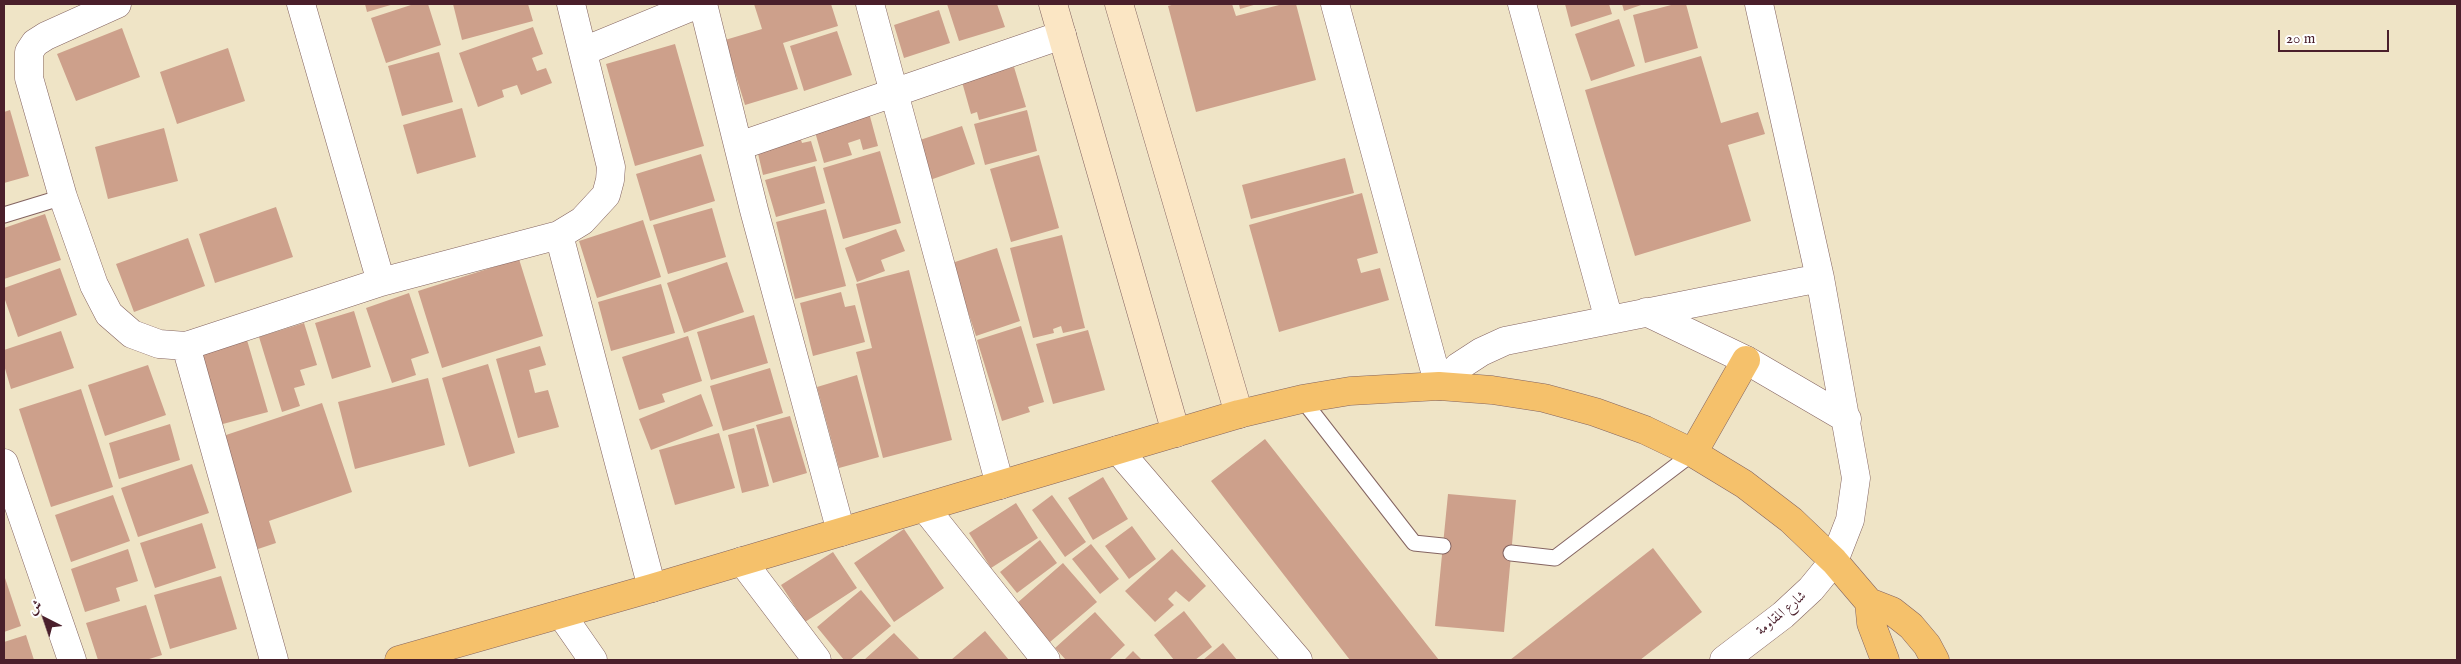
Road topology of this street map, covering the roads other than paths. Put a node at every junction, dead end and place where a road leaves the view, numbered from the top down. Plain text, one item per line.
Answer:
1 (117, 4) edge
2 (301, 4) edge
3 (571, 4) edge
4 (698, 4) edge
5 (703, 4) edge
6 (870, 4) edge
7 (1054, 4) edge
8 (1119, 4) edge
9 (1335, 4) edge
10 (1522, 4) edge
11 (1759, 4) edge
12 (1062, 35) junction
13 (584, 50) junction
14 (896, 91) junction
15 (739, 146) junction
16 (63, 197) junction
17 (4, 215) edge
18 (559, 234) junction
19 (1820, 278) junction
20 (382, 282) junction
21 (1646, 312) junction
22 (1609, 320) junction
23 (186, 346) junction
24 (1746, 360) junction
25 (1439, 386) junction
26 (1302, 399) junction
27 (1239, 414) junction
28 (1847, 419) junction
29 (1176, 433) junction
30 (1118, 450) junction
31 (1693, 453) junction
32 (4, 463) edge
33 (1000, 485) junction
34 (925, 508) junction
35 (841, 532) junction
36 (1443, 546) dead end
37 (1511, 553) dead end
38 (742, 561) junction
39 (1834, 561) junction
40 (652, 588) junction
41 (1869, 602) junction
42 (561, 614) junction
43 (72, 660) edge
44 (274, 660) edge
45 (399, 660) edge
46 (593, 660) edge
47 (818, 660) edge
48 (1046, 660) edge
49 (1298, 660) edge
50 (1724, 660) edge
51 (1885, 660) edge
52 (1935, 660) edge

1 - 16 street
2 - 20 street
3 - 13 street
4 - 13 street
5 - 15 street
6 - 14 street
7 - 12 street
8 - 27 street
9 - 25 street
10 - 22 street
11 - 19 street
12 - 14 street
12 - 29 street
13 - 18 street
14 - 15 street
14 - 33 street
15 - 35 street
16 - 17 lane
16 - 23 street
18 - 20 street
18 - 40 street
19 - 21 street
19 - 28 street
20 - 23 street
21 - 22 street
21 - 24 street
22 - 25 street
23 - 44 street
24 - 28 street
24 - 31 main road
25 - 26 main road
25 - 31 main road
26 - 27 main road
26 - 36 lane
27 - 29 main road
28 - 39 street
29 - 30 main road
30 - 33 main road
30 - 49 street
31 - 37 lane
31 - 39 main road
32 - 43 street
33 - 34 main road
34 - 35 main road
34 - 48 street
35 - 38 main road
38 - 40 main road
38 - 47 street
39 - 41 main road
39 - 50 street, شارع المقاومة
40 - 42 main road
41 - 51 main road
41 - 52 main road
42 - 45 main road
42 - 46 street

